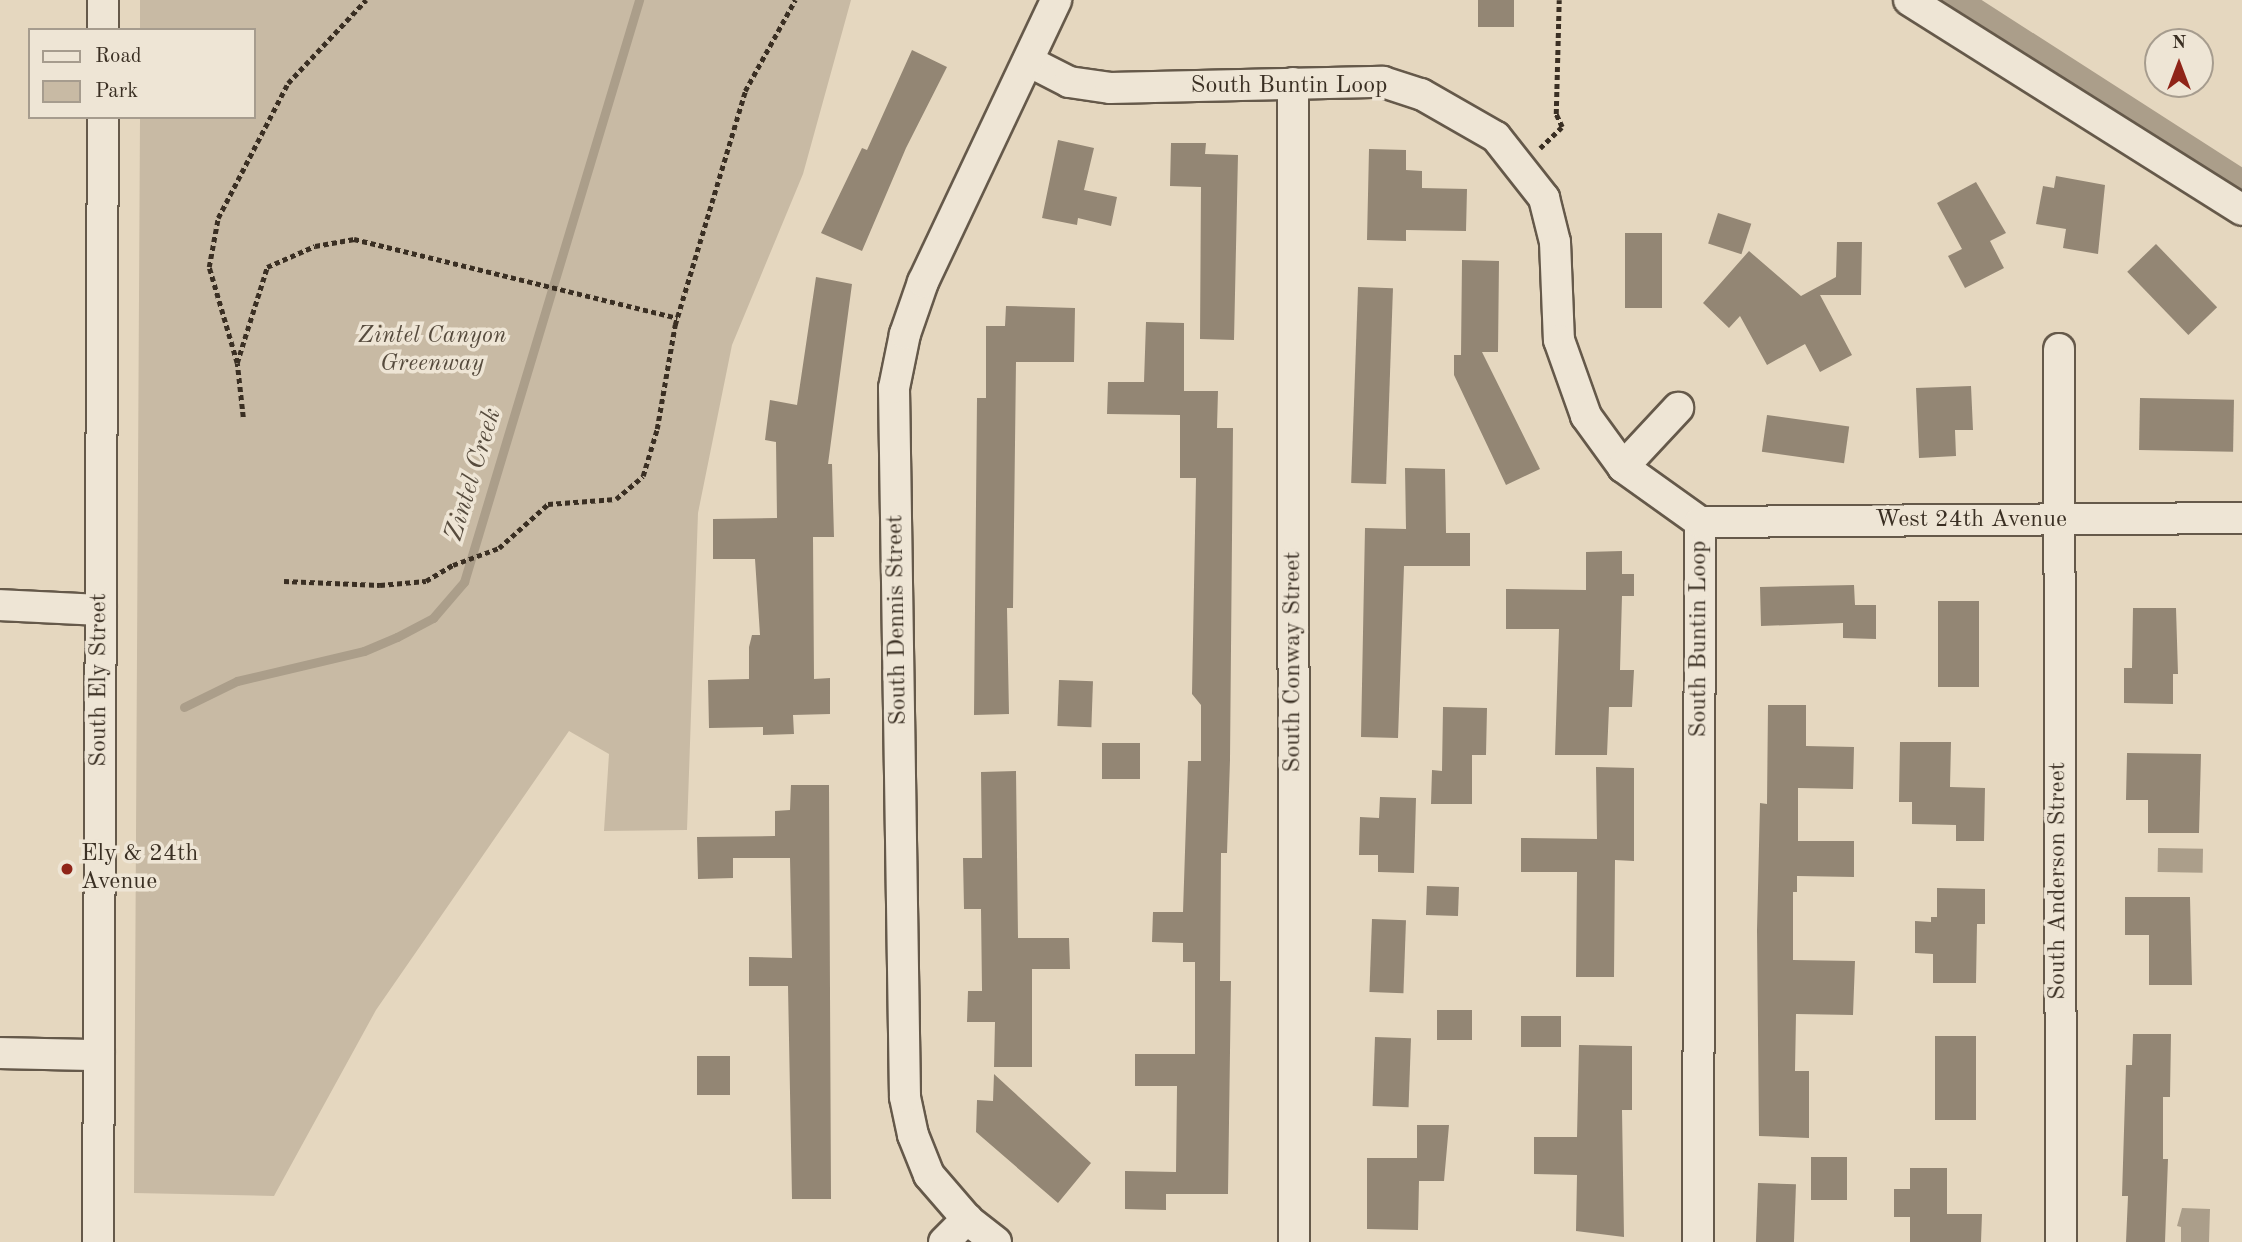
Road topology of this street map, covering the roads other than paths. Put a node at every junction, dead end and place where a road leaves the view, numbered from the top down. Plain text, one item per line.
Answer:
1 (103, 0) edge
2 (1056, 0) edge
3 (1909, 0) edge
4 (103, 28) edge
5 (1028, 61) junction
6 (1293, 83) junction
7 (103, 119) edge
8 (2242, 209) edge
9 (2059, 349) dead end
10 (1678, 408) dead end
11 (1623, 467) junction
12 (2242, 518) edge
13 (2058, 520) junction
14 (1700, 522) junction
15 (0, 605) edge
16 (101, 610) junction
17 (0, 1053) edge
18 (99, 1055) junction
19 (967, 1219) junction
20 (98, 1242) edge
21 (944, 1242) edge
22 (996, 1242) edge
23 (1294, 1242) edge
24 (1698, 1242) edge
25 (2061, 1242) edge

1 - 4 street
2 - 5 street, South Dennis Street
3 - 8 street
5 - 6 street, South Buntin Loop
5 - 19 street, South Dennis Street
6 - 11 street, South Buntin Loop
6 - 23 street, South Conway Street
7 - 16 street, South Ely Street
9 - 13 street, South Anderson Street
10 - 11 street
11 - 14 street, South Buntin Loop
12 - 13 street, West 24th Avenue
13 - 14 street, West 24th Avenue
13 - 25 street, South Anderson Street
14 - 24 street, South Buntin Loop
15 - 16 street
16 - 18 street, South Ely Street
17 - 18 street
18 - 20 street, South Ely Street
19 - 21 street
19 - 22 street, South Dennis Street

